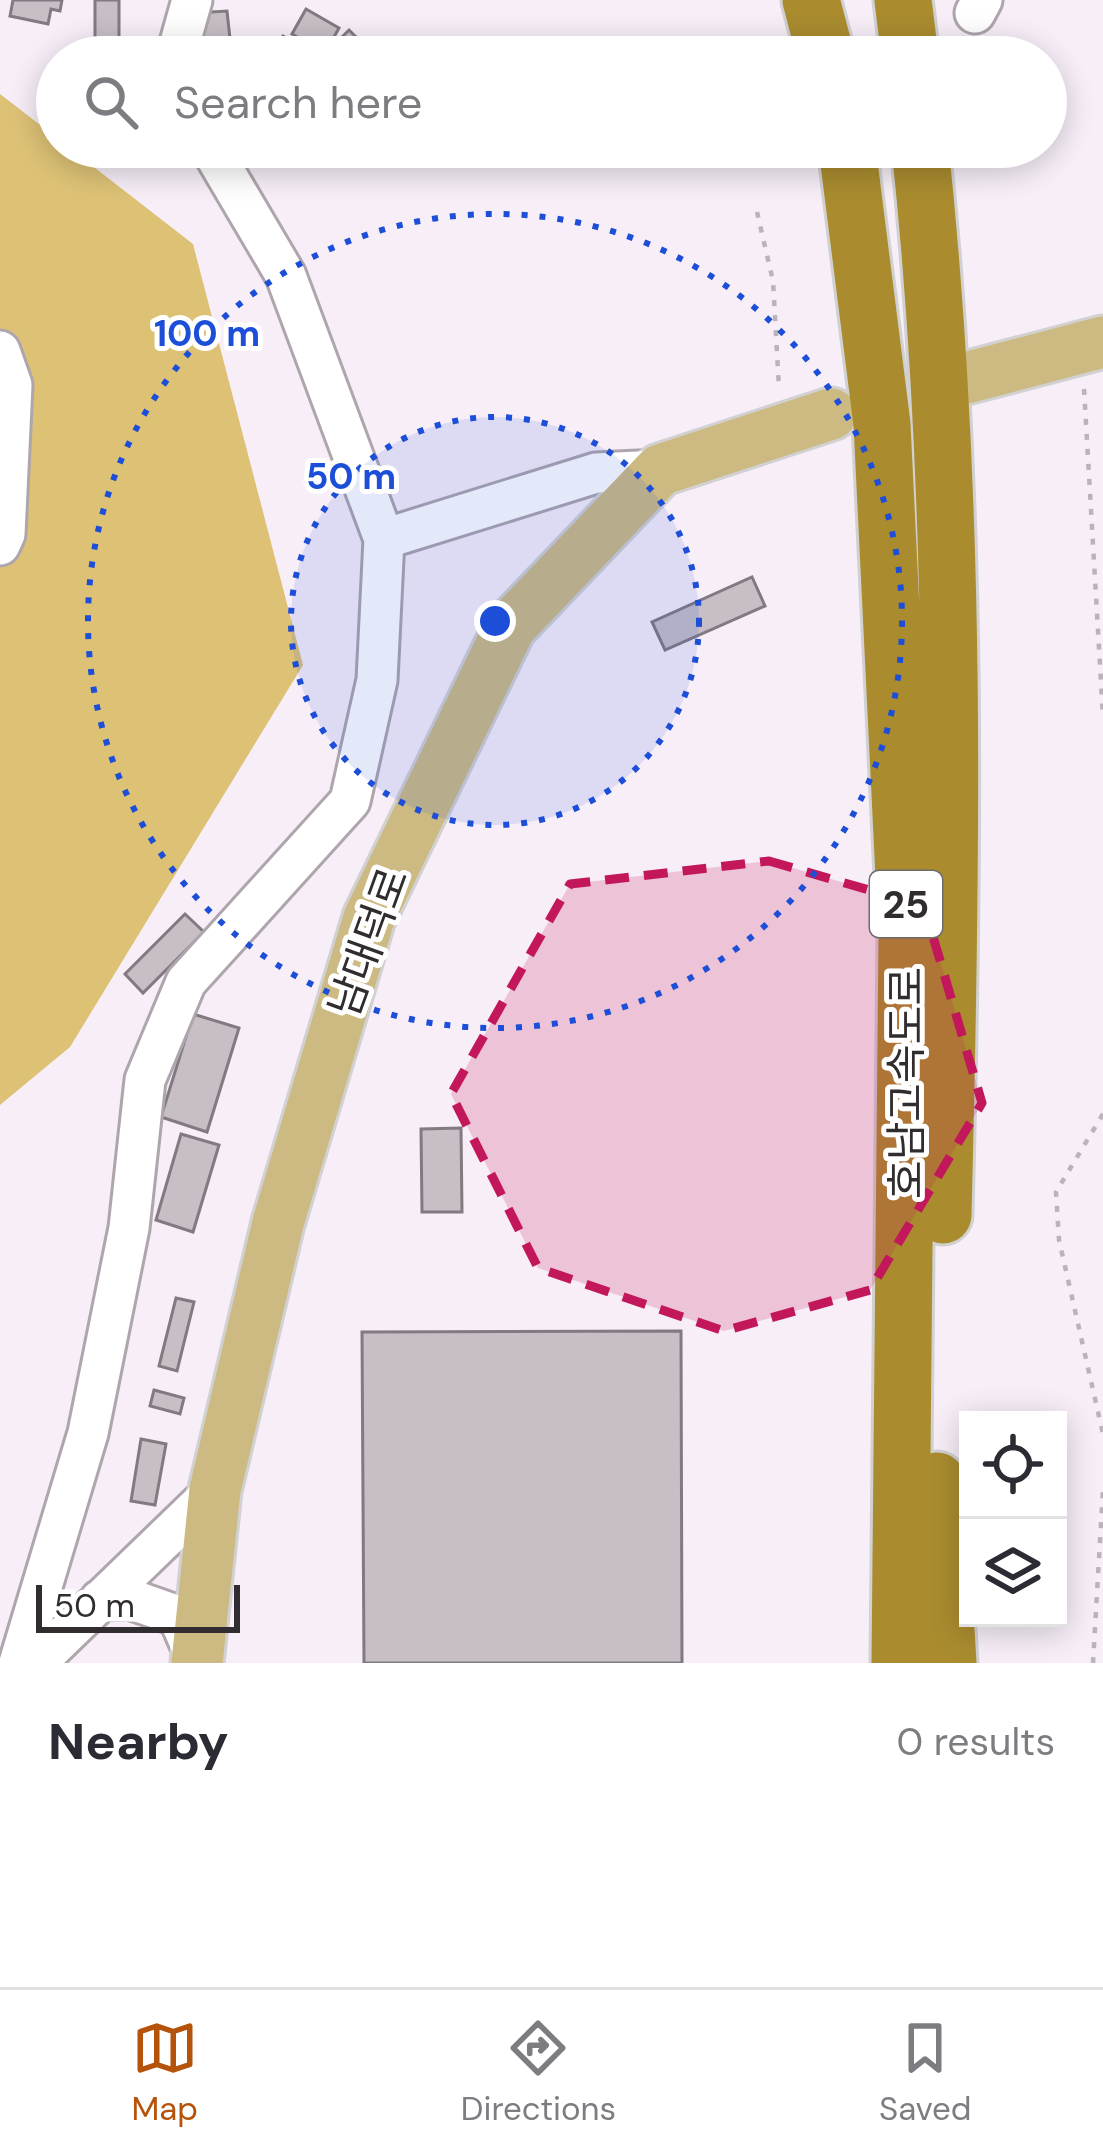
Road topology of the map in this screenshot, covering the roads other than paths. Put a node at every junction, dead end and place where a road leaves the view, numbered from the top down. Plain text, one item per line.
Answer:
1 (811, 0) edge
2 (903, 0) edge
3 (184, 2) edge
4 (179, 36) edge
5 (820, 36) edge
6 (907, 36) edge
7 (222, 168) edge
8 (850, 168) edge
9 (922, 168) edge
10 (1093, 344) edge
11 (0, 351) edge
12 (966, 378) dead end
13 (831, 414) dead end
14 (660, 470) junction
15 (384, 539) junction
16 (0, 545) edge
17 (937, 1474) junction
18 (215, 1490) junction
19 (100, 1600) junction
20 (197, 1662) edge
21 (19, 1663) edge
22 (35, 1663) edge
23 (900, 1663) edge
24 (933, 1663) edge
25 (948, 1663) edge

1 - 5 highway
2 - 6 highway
3 - 4 street
7 - 15 street
8 - 23 highway, 호남고속도로 / 25
9 - 17 highway, 호남고속도로 / 25
10 - 12 main road
11 - 16 street
13 - 14 main road, 남대덕로
14 - 15 street
14 - 18 main road, 남대덕로
15 - 21 street
17 - 24 highway, 호남고속도로 / 25
17 - 25 highway
18 - 19 street
18 - 20 main road, 남대덕로
19 - 20 street
19 - 22 street

